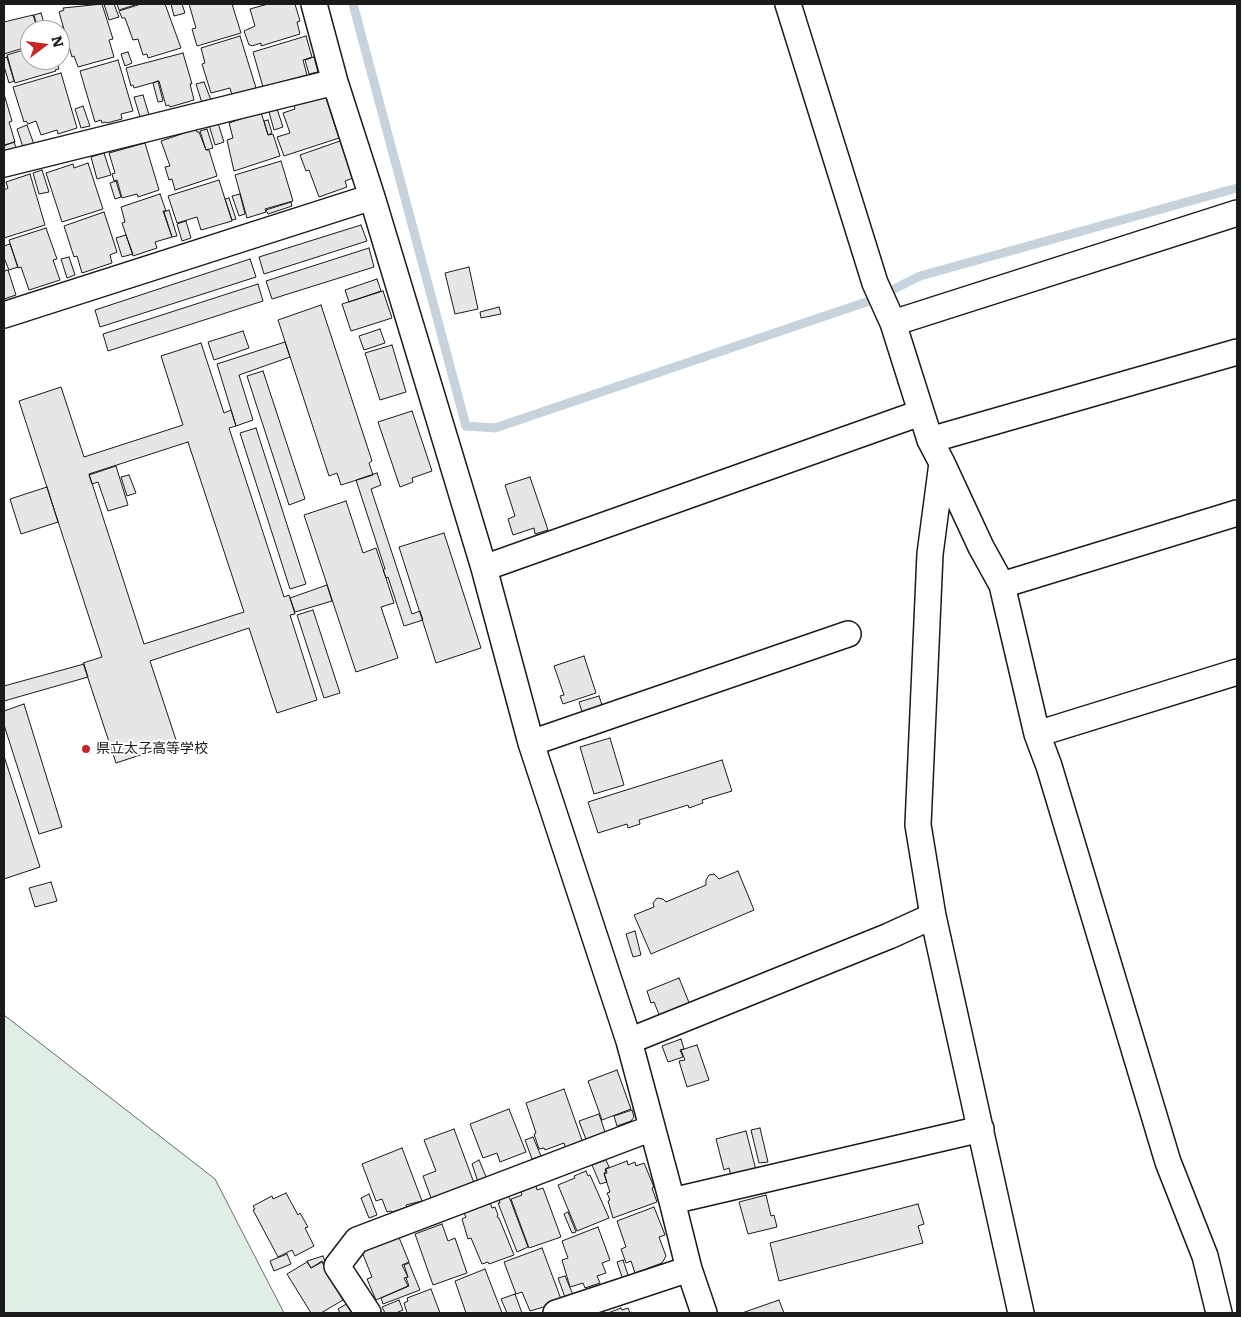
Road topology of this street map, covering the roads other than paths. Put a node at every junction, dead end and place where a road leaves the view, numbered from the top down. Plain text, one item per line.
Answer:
1 (314, 4) edge
2 (788, 4) edge
3 (335, 82) junction
4 (4, 164) edge
5 (372, 197) junction
6 (1237, 214) edge
7 (4, 315) edge
8 (893, 323) junction
9 (1237, 352) edge
10 (920, 413) junction
11 (930, 440) junction
12 (942, 463) junction
13 (1237, 513) edge
14 (484, 568) junction
15 (1002, 585) junction
16 (848, 634) dead end
17 (1237, 672) edge
18 (1038, 734) junction
19 (531, 743) junction
20 (933, 916) junction
21 (629, 1041) junction
22 (652, 1128) junction
23 (981, 1129) junction
24 (672, 1201) junction
25 (689, 1269) junction
26 (368, 1313) edge
27 (556, 1313) edge
28 (704, 1313) edge
29 (1021, 1313) edge
30 (1218, 1313) edge

1 - 3 street
2 - 8 street
3 - 4 street
3 - 5 street
5 - 7 street
5 - 14 street
6 - 8 street
8 - 10 street
9 - 11 street
10 - 11 street
10 - 14 street
11 - 12 street
12 - 15 street
12 - 20 street
13 - 15 street
14 - 19 street
15 - 18 street
16 - 19 street
17 - 18 street
18 - 30 street
19 - 21 street
20 - 21 street
20 - 23 street
21 - 22 street
22 - 24 street
22 - 26 street
23 - 24 street
23 - 29 street
24 - 25 street
25 - 27 street
25 - 28 street

